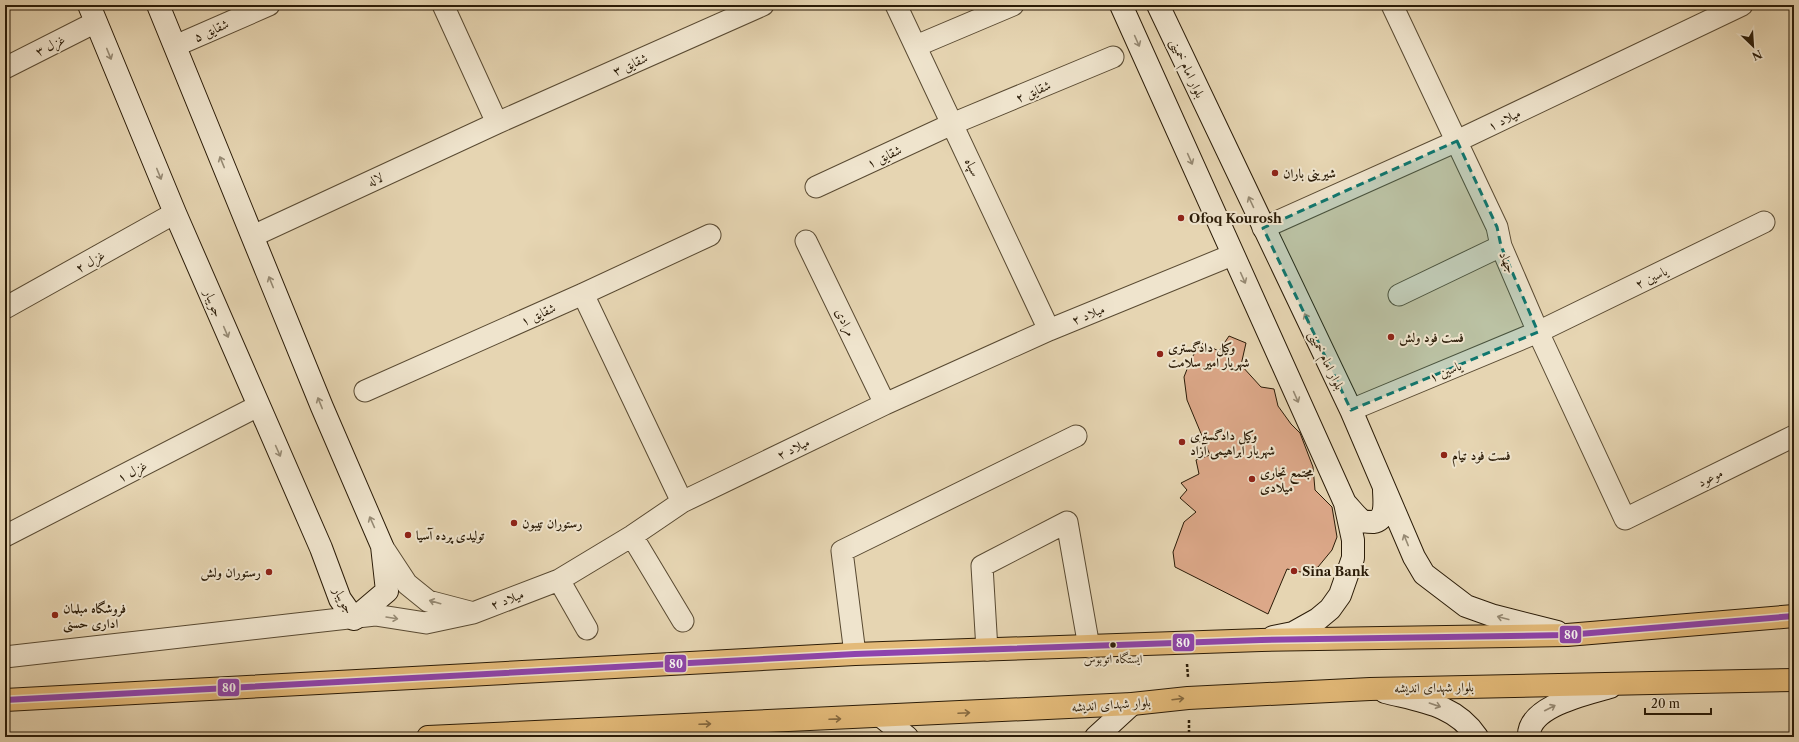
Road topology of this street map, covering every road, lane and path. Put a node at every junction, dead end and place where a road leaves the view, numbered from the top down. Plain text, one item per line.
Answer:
1 (158, 5) edge
2 (269, 5) edge
3 (443, 5) edge
4 (763, 5) edge
5 (896, 5) edge
6 (1014, 5) edge
7 (1121, 5) edge
8 (1158, 5) edge
9 (1392, 5) edge
10 (1738, 6) edge
11 (92, 14) edge
12 (175, 46) junction
13 (916, 46) junction
14 (1113, 57) dead end
15 (5, 68) edge
16 (497, 123) junction
17 (952, 124) junction
18 (1458, 141) junction
19 (816, 187) dead end
20 (175, 213) junction
21 (1764, 222) dead end
22 (1263, 228) junction
23 (710, 234) dead end
24 (253, 236) junction
25 (806, 241) dead end
26 (1501, 246) junction
27 (1232, 255) junction
28 (583, 294) junction
29 (1399, 294) dead end
30 (5, 308) edge
31 (1049, 330) junction
32 (1538, 332) junction
33 (365, 391) dead end
34 (885, 404) junction
35 (258, 406) junction
36 (1351, 410) junction
37 (1076, 436) dead end
38 (1794, 436) edge
39 (1384, 485) junction
40 (682, 502) junction
41 (1345, 503) junction
42 (1625, 519) joint
43 (5, 536) edge
44 (632, 536) junction
45 (382, 546) junction
46 (558, 580) junction
47 (472, 613) junction
48 (1794, 616) edge
49 (354, 619) junction
50 (683, 621) dead end
51 (588, 629) dead end
52 (1567, 635) junction
53 (1261, 640) junction
54 (1089, 647) junction
55 (987, 650) junction
56 (856, 654) junction
57 (5, 656) edge
58 (1794, 680) edge
59 (1623, 683) junction
60 (1370, 689) junction
61 (5, 700) edge
62 (1132, 704) junction
63 (882, 717) junction
64 (514, 734) edge
65 (428, 737) edge
66 (907, 737) edge
67 (1096, 737) edge
68 (1477, 737) edge
69 (1528, 737) edge

1 - 12 street, جویبار
2 - 12 street, شقایق ۵
3 - 16 street
4 - 16 street, شقایق ۳
5 - 13 street, سپاه
6 - 13 street
7 -> 27 street
22 -> 8 street, بلوار امام خمینی
9 - 18 street, جهاد
10 - 18 street, میلاد ۱
11 - 15 street, غزل ۳
11 -> 20 street, جویبار
24 -> 12 street, جویبار
13 - 17 street, سپاه
14 - 17 street, شقایق ۲
16 - 24 street, لاله
17 - 19 street, شقایق ۱
17 - 31 street, سپاه
18 - 22 street, میلاد ۱
18 - 26 street, جهاد
20 - 30 street, غزل ۲
20 -> 35 street, جویبار
21 - 32 street, یاسین ۲
36 -> 22 street, بلوار امام خمینی
23 - 28 street, شقایق ۱
45 -> 24 street, جویبار
25 - 34 street, مرادی
26 - 29 street
26 - 32 street, جهاد
27 - 31 street, میلاد ۲
27 -> 41 street
28 - 33 street, شقایق ۱
28 - 40 street
31 - 34 street, میلاد ۲
32 - 36 street, یاسین ۱
32 - 42 street, جهاد
34 - 40 street, میلاد ۲
35 - 43 street, غزل ۱
35 -> 49 street, جویبار
36 - 39 street, بلوار امام خمینی
37 - 56 street
38 - 42 street, موعود
39 - 41 street
52 -> 39 street, بلوار امام خمینی
40 - 44 street, میلاد ۲
41 - 53 street
44 - 46 street, میلاد ۲
44 - 50 street
47 -> 45 street
45 - 49 street, جویبار
46 - 47 street, میلاد ۲
46 - 51 street
49 -> 47 street, میلاد ۲
48 - 52 main road
49 - 57 street, میلاد ۲
52 - 53 main road
53 - 54 main road
54 - 55 main road
54 - 55 street
55 - 56 main road
56 - 61 main road
58 - 59 main road, بلوار شهدای اندیشه
59 - 60 main road, بلوار شهدای اندیشه
69 -> 59 street
62 -> 60 main road, بلوار شهدای اندیشه
60 -> 68 street
63 -> 62 main road, بلوار شهدای اندیشه
62 - 67 street
64 -> 63 main road, بلوار شهدای اندیشه
63 - 66 street
64 - 65 main road, بلوار شهدای اندیشه

